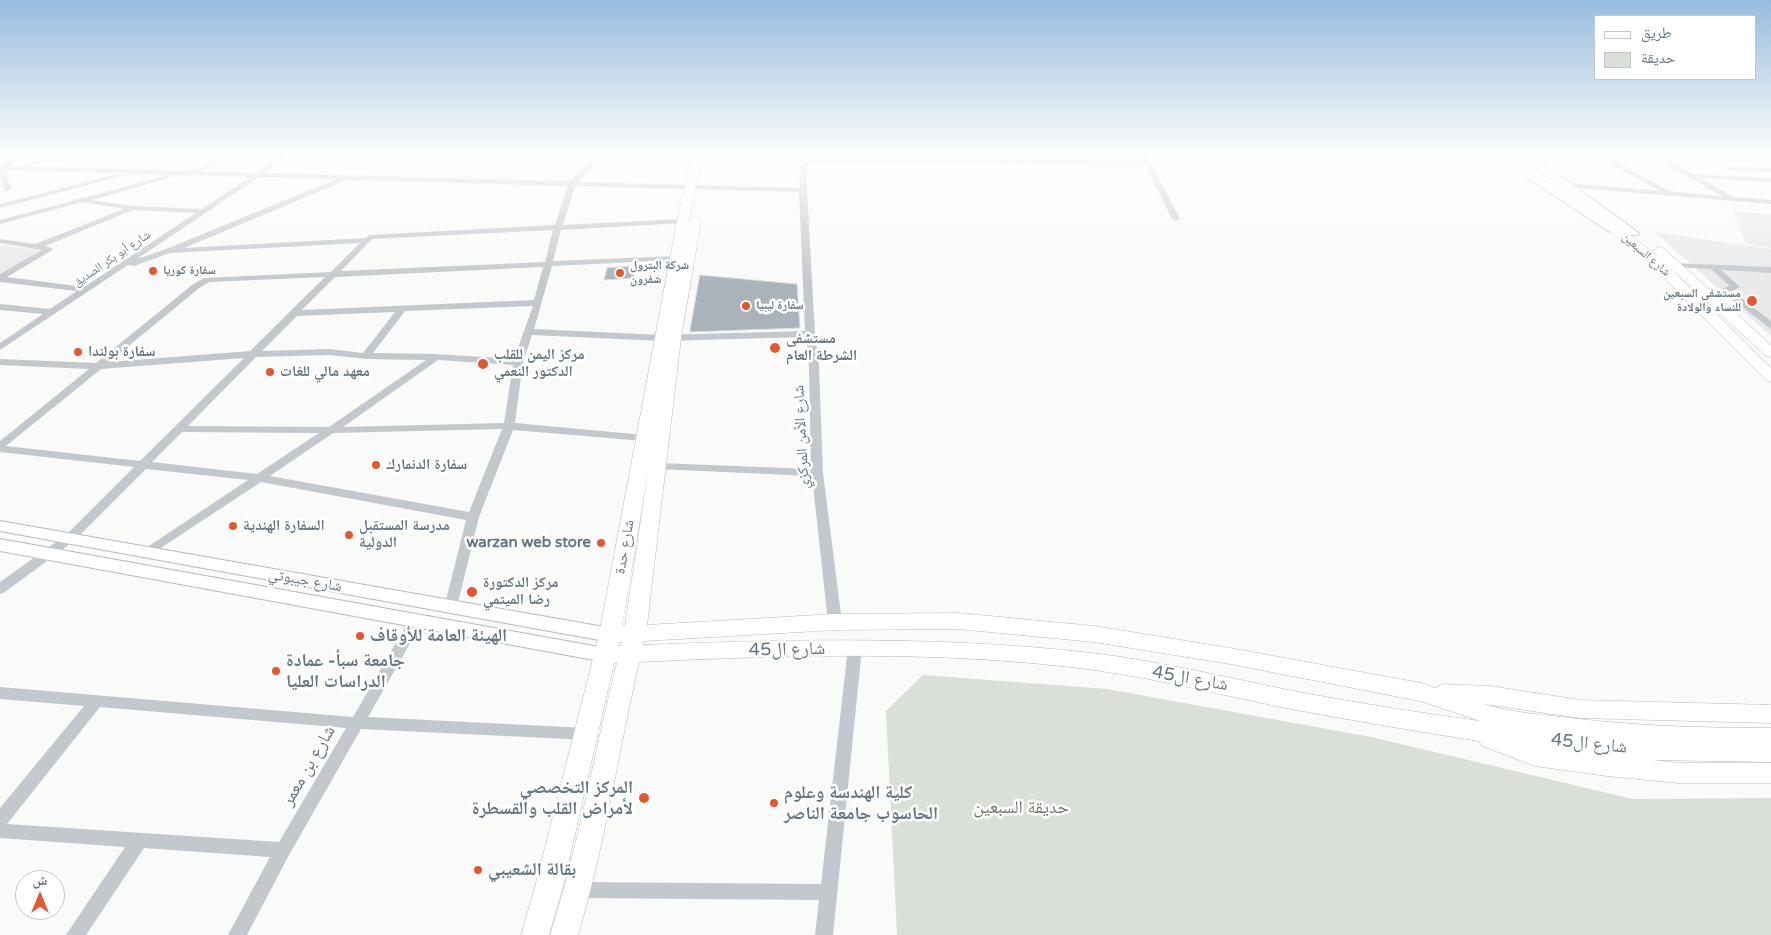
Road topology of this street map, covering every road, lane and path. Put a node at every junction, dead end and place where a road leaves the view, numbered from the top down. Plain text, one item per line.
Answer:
1 (32, 198) edge
2 (90, 198) edge
3 (223, 198) edge
4 (300, 198) edge
5 (568, 198) edge
6 (691, 198) edge
7 (693, 198) edge
8 (803, 198) edge
9 (1165, 198) edge
10 (1562, 198) edge
11 (1573, 198) edge
12 (1575, 198) edge
13 (1583, 198) edge
14 (1717, 198) edge
15 (1734, 199) joint
16 (81, 200) junction
17 (1771, 202) edge
18 (0, 206) edge
19 (132, 208) junction
20 (203, 211) junction
21 (1176, 219) dead end
22 (1607, 219) junction
23 (683, 221) junction
24 (0, 222) edge
25 (558, 227) junction
26 (1628, 233) junction
27 (367, 240) junction
28 (0, 242) edge
29 (38, 246) junction
30 (169, 251) junction
31 (677, 258) junction
32 (548, 265) junction
33 (1676, 265) junction
34 (1713, 267) junction
35 (117, 269) junction
36 (1771, 270) edge
37 (334, 275) junction
38 (0, 279) edge
39 (86, 290) junction
40 (538, 303) junction
41 (0, 307) edge
42 (402, 309) junction
43 (51, 312) junction
44 (295, 313) junction
45 (1771, 326) edge
46 (528, 332) junction
47 (810, 334) junction
48 (668, 338) junction
49 (0, 347) edge
50 (1771, 353) edge
51 (254, 354) junction
52 (366, 356) junction
53 (436, 357) junction
54 (0, 362) edge
55 (518, 362) junction
56 (97, 366) junction
57 (1771, 376) edge
58 (509, 426) junction
59 (180, 429) junction
60 (331, 430) junction
61 (644, 438) junction
62 (0, 447) edge
63 (145, 464) junction
64 (658, 466) junction
65 (817, 473) junction
66 (260, 478) junction
67 (473, 517) junction
68 (0, 526) edge
69 (70, 538) junction
70 (0, 545) edge
71 (148, 553) junction
72 (49, 555) junction
73 (0, 589) edge
74 (451, 608) junction
75 (417, 619) junction
76 (835, 622) junction
77 (1094, 634) junction
78 (633, 644) junction
79 (608, 645) junction
80 (855, 648) junction
81 (1094, 662) junction
82 (1421, 692) junction
83 (0, 693) edge
84 (97, 701) junction
85 (1771, 714) edge
86 (357, 723) junction
87 (1461, 728) junction
88 (586, 734) junction
89 (1771, 738) edge
90 (1771, 752) edge
91 (1771, 773) edge
92 (0, 820) edge
93 (0, 831) edge
94 (140, 840) junction
95 (283, 850) junction
96 (578, 890) junction
97 (830, 892) junction
98 (75, 935) edge
99 (237, 935) edge
100 (535, 935) edge
101 (564, 935) edge
102 (824, 935) edge

1 - 18 street
2 - 16 street
3 - 20 street, شارع أبو بكر الصديق
4 - 30 street
5 - 25 street
6 - 23 main road, شارع حدة
7 - 48 main road, شارع حدة
8 - 47 street, شارع الأمن المركزي
9 - 21 street
10 - 26 street
11 - 22 main road
12 - 22 main road
13 - 26 street
14 - 15 street
15 - 17 street
16 - 19 street
16 - 24 street
19 - 20 street
19 - 29 street
20 - 35 street, شارع أبو بكر الصديق
22 - 26 main road, شارع السبعين
23 - 25 street
23 - 31 main road, شارع حدة
25 - 27 street
25 - 32 street
26 - 33 main road, شارع السبعين
26 - 57 main road, شارع السبعين
27 - 30 street
27 - 37 street
28 - 29 street
29 - 38 street
30 - 35 street
31 - 32 street
31 - 48 main road, شارع حدة
32 - 37 street
32 - 40 street
33 - 34 street
33 - 50 main road, شارع السبعين
34 - 36 street
34 - 45 street
35 - 39 street, شارع أبو بكر الصديق
37 - 44 street
37 - 56 street
38 - 39 street
39 - 43 street, شارع أبو بكر الصديق
40 - 42 street
40 - 46 street
41 - 43 street
42 - 44 street
42 - 52 street
43 - 49 street, شارع أبو بكر الصديق
44 - 51 street
46 - 48 street
46 - 55 street
47 - 48 street
47 - 65 street, شارع الأمن المركزي
48 - 61 main road, شارع حدة
48 - 64 main road, شارع حدة
51 - 52 street
51 - 56 street
51 - 59 street
52 - 53 street
53 - 55 street
53 - 60 street
54 - 56 street
55 - 58 street
56 - 62 street
58 - 60 street
58 - 61 street
58 - 67 street
59 - 60 street
59 - 63 street
60 - 66 street
61 - 79 main road, شارع حدة
62 - 63 street
63 - 66 street
63 - 69 street
64 - 65 street
64 - 78 main road, شارع حدة
65 - 76 street, شارع الأمن المركزي
66 - 67 street
66 - 71 street
67 - 74 street
68 - 69 street, شارع جيبوتي
69 - 71 street, شارع جيبوتي
69 - 72 street
70 - 72 street, شارع جيبوتي
71 - 74 street, شارع جيبوتي
72 - 73 street
72 - 75 street, شارع جيبوتي
74 - 79 street, شارع جيبوتي
75 - 79 street, شارع جيبوتي
75 - 86 street, شارع بن معمر
76 - 77 main road, شارع ال45
76 - 78 main road, شارع ال45
77 - 81 main road
77 - 82 main road, شارع ال45
78 - 79 main road, شارع ال45
78 - 80 main road, شارع ال45
78 - 96 main road, شارع حدة
79 - 88 main road, شارع حدة
80 - 81 main road, شارع ال45
80 - 97 street
81 - 87 main road, شارع ال45
82 - 85 main road
82 - 89 main road, شارع ال45
83 - 84 street
84 - 86 street
84 - 92 street
86 - 88 street
86 - 95 street, شارع بن معمر
87 - 90 main road, شارع ال45
87 - 91 main road
88 - 100 main road, شارع حدة
93 - 94 street
94 - 95 street
94 - 98 street
95 - 99 street, شارع بن معمر
96 - 97 street
96 - 101 main road, شارع حدة
97 - 102 street

